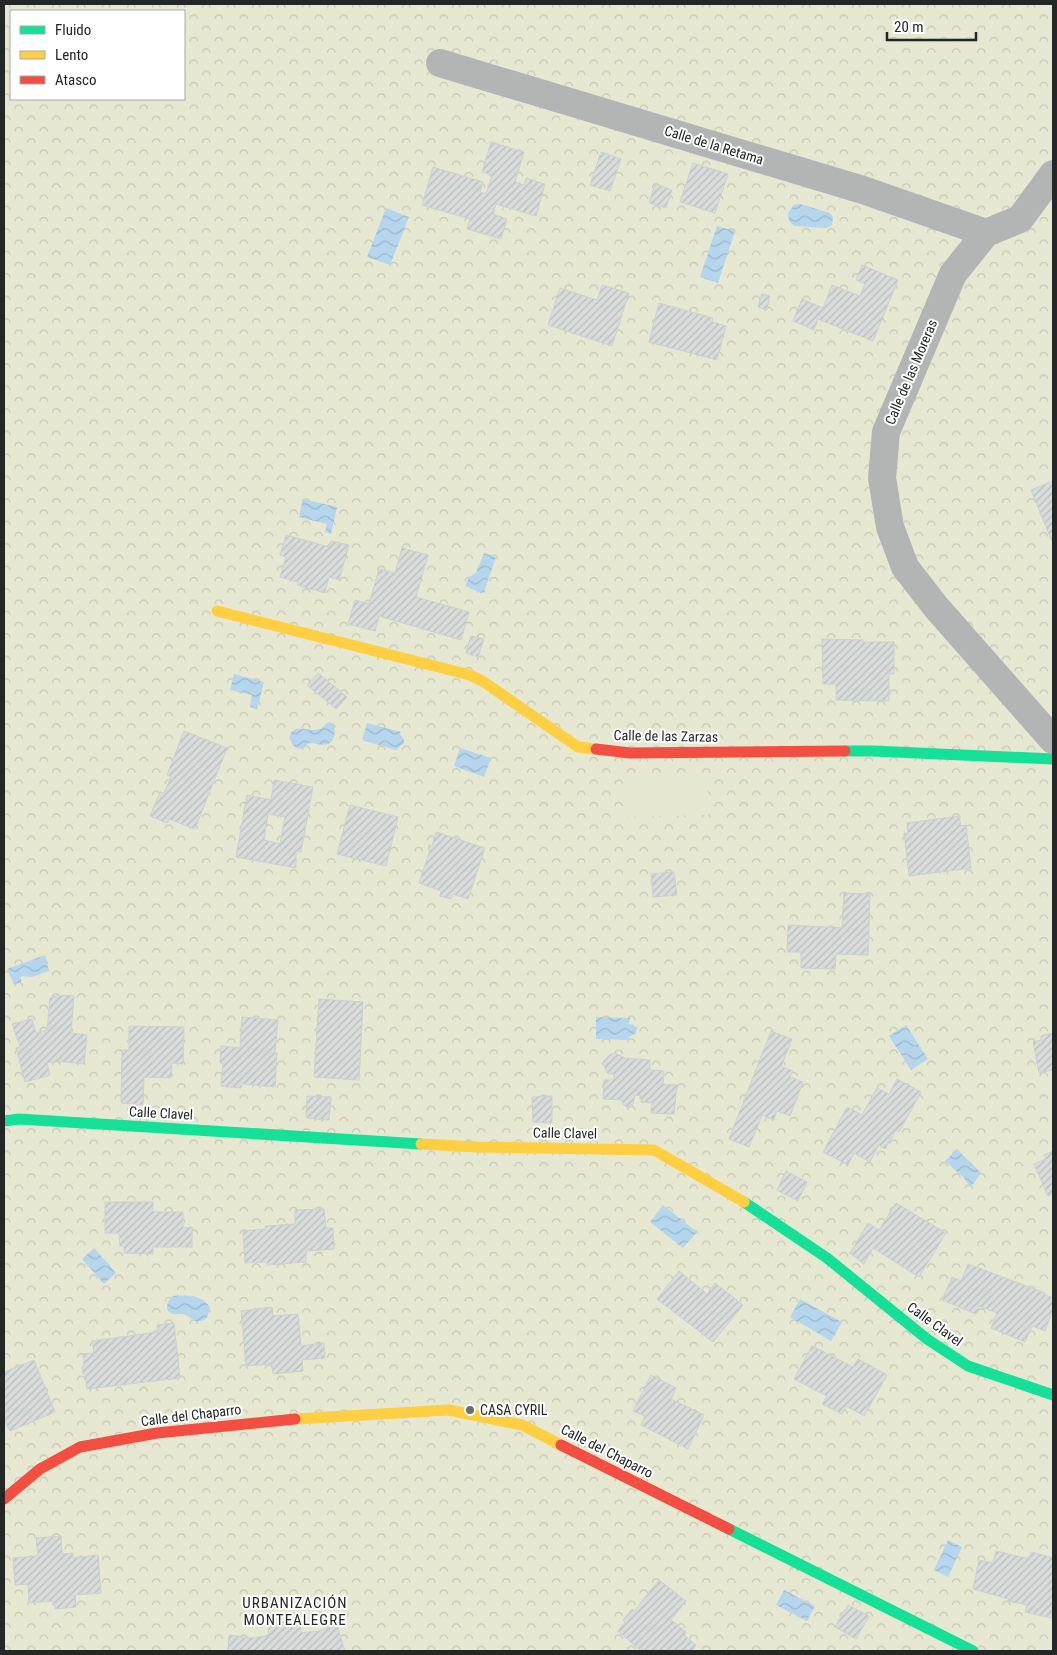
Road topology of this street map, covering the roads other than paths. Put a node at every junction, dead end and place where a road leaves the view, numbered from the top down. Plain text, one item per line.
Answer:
1 (440, 63) dead end
2 (1053, 174) edge
3 (986, 233) junction
4 (218, 611) dead end
5 (1053, 740) edge
6 (1053, 759) edge
7 (4, 1121) edge
8 (1053, 1395) edge
9 (4, 1499) edge
10 (973, 1651) edge

1 - 3 street, Calle de la Retama
2 - 3 street, Calle de las Moreras
3 - 5 street, Calle de las Moreras
4 - 6 street, Calle de las Zarzas
7 - 8 street, Calle Clavel
9 - 10 street, Calle del Chaparro

